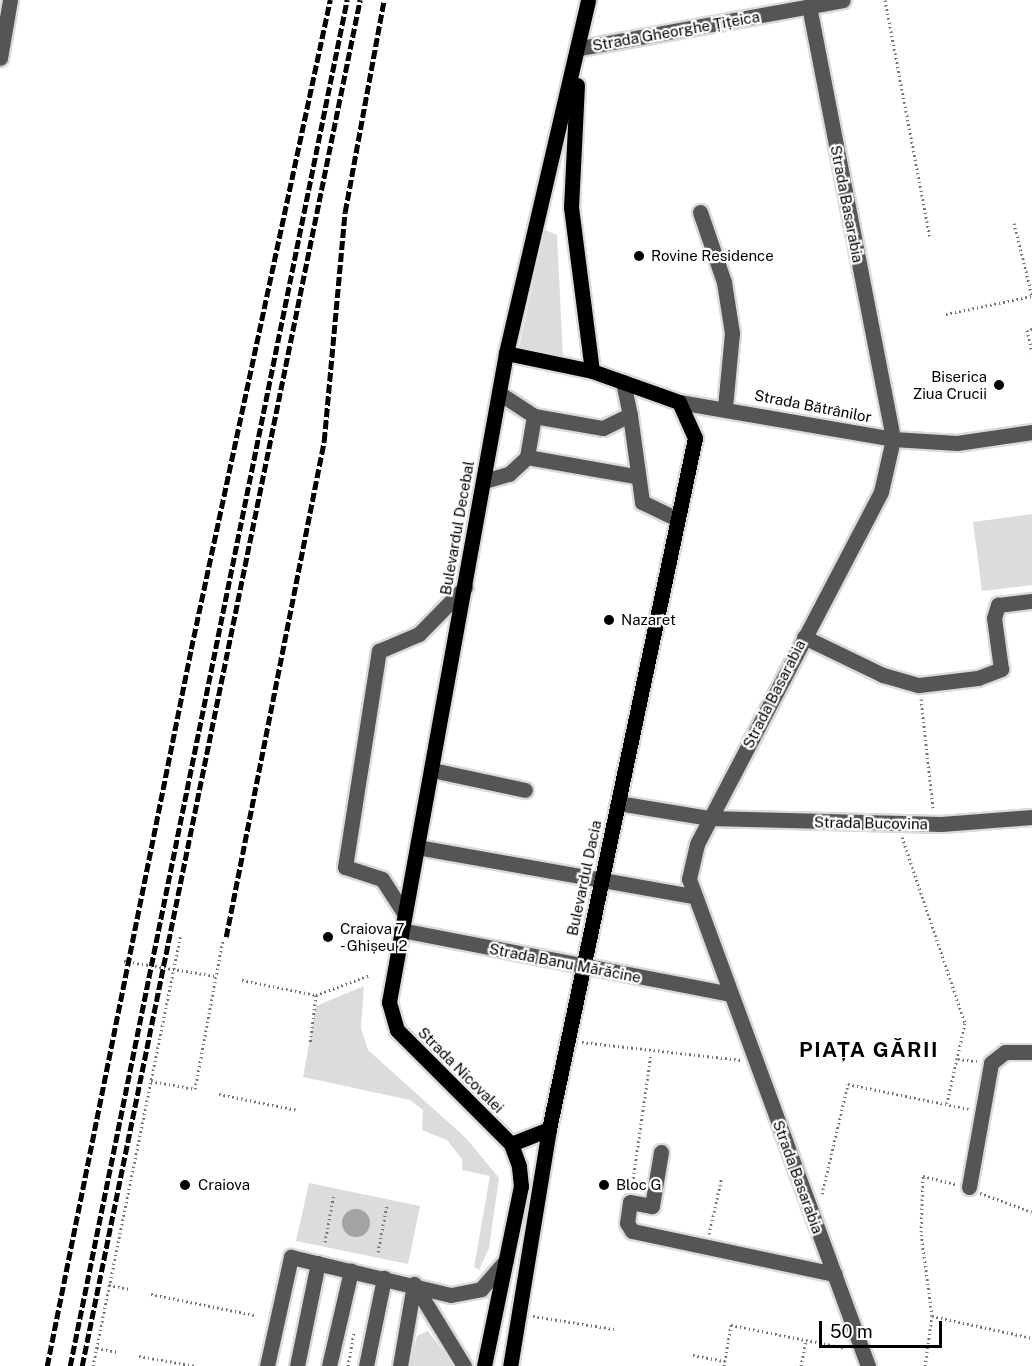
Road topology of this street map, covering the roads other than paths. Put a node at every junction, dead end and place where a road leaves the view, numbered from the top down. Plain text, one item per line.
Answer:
1 (10, 0) edge
2 (588, 0) edge
3 (843, 0) edge
4 (809, 6) junction
5 (580, 48) junction
6 (0, 58) edge
7 (700, 212) dead end
8 (506, 353) junction
9 (592, 371) junction
10 (623, 382) junction
11 (499, 393) junction
12 (679, 402) junction
13 (725, 407) junction
14 (630, 416) junction
15 (534, 417) junction
16 (1032, 432) edge
17 (893, 440) junction
18 (527, 457) junction
19 (634, 476) junction
20 (483, 481) junction
21 (677, 519) junction
22 (465, 587) junction
23 (1032, 601) edge
24 (804, 637) junction
25 (432, 770) junction
26 (525, 790) dead end
27 (618, 803) junction
28 (1032, 817) edge
29 (710, 818) junction
30 (417, 847) junction
31 (601, 882) junction
32 (692, 896) junction
33 (404, 913) junction
34 (401, 930) junction
35 (584, 966) junction
36 (729, 994) junction
37 (391, 1019) joint
38 (1032, 1052) edge
39 (549, 1129) junction
40 (511, 1144) junction
41 (661, 1152) dead end
42 (969, 1187) road end
43 (506, 1260) junction
44 (318, 1263) junction
45 (351, 1271) junction
46 (834, 1274) junction
47 (384, 1278) junction
48 (414, 1284) junction
49 (515, 1332) junction
50 (865, 1359) edge
51 (267, 1366) edge
52 (297, 1366) edge
53 (329, 1366) edge
54 (366, 1366) edge
55 (400, 1366) edge
56 (464, 1366) edge
57 (484, 1366) edge
58 (510, 1366) edge
59 (520, 1366) edge

1 - 6 street
2 - 5 main road, Bulevardul Decebal
3 - 4 street, Strada Gheorghe Țițeica
4 - 5 street, Strada Gheorghe Țițeica
4 - 17 street, Strada Basarabia
5 - 8 main road, Bulevardul Decebal
5 - 9 main road, Bulevardul Decebal
7 - 13 street
8 - 9 main road, Strada Bătrânilor
8 - 11 main road, Bulevardul Decebal
9 - 10 main road, Strada Bătrânilor
10 - 12 main road, Strada Bătrânilor
10 - 14 street
11 - 15 street
11 - 20 main road, Bulevardul Decebal
12 - 13 street, Strada Bătrânilor
12 - 21 main road, Bulevardul Dacia
13 - 17 street, Strada Bătrânilor
14 - 15 street
14 - 19 street
15 - 18 street
16 - 17 street, Strada Bătrânilor
17 - 24 street, Strada Basarabia
18 - 19 street
18 - 20 street
19 - 21 street
20 - 22 main road, Bulevardul Decebal
21 - 27 main road, Bulevardul Dacia
22 - 25 main road, Bulevardul Decebal
22 - 33 street
23 - 24 street
24 - 29 street, Strada Basarabia
25 - 26 street
25 - 30 main road, Bulevardul Decebal
27 - 29 street, Strada Bucovina
27 - 31 main road, Bulevardul Dacia
28 - 29 street, Strada Bucovina
29 - 32 street, Strada Basarabia
30 - 31 street
30 - 33 main road, Bulevardul Decebal
31 - 32 street
31 - 35 main road, Bulevardul Dacia
32 - 36 street, Strada Basarabia
33 - 34 main road, Bulevardul Decebal
34 - 35 street, Strada Banu Mărăcine
34 - 37 main road, Bulevardul Decebal
35 - 36 street, Strada Banu Mărăcine
35 - 39 main road, Bulevardul Dacia
36 - 46 street, Strada Basarabia
37 - 40 main road, Strada Nicovalei
38 - 42 street
39 - 40 main road
39 - 49 main road, Bulevardul Dacia
40 - 43 main road
41 - 46 street
43 - 48 street
43 - 57 main road
44 - 45 street
44 - 51 street
44 - 52 street
45 - 47 street
45 - 53 street
46 - 50 street, Strada Basarabia
47 - 48 street
47 - 54 street
48 - 55 street
48 - 56 street
49 - 58 main road, Bulevardul Dacia
49 - 59 main road

